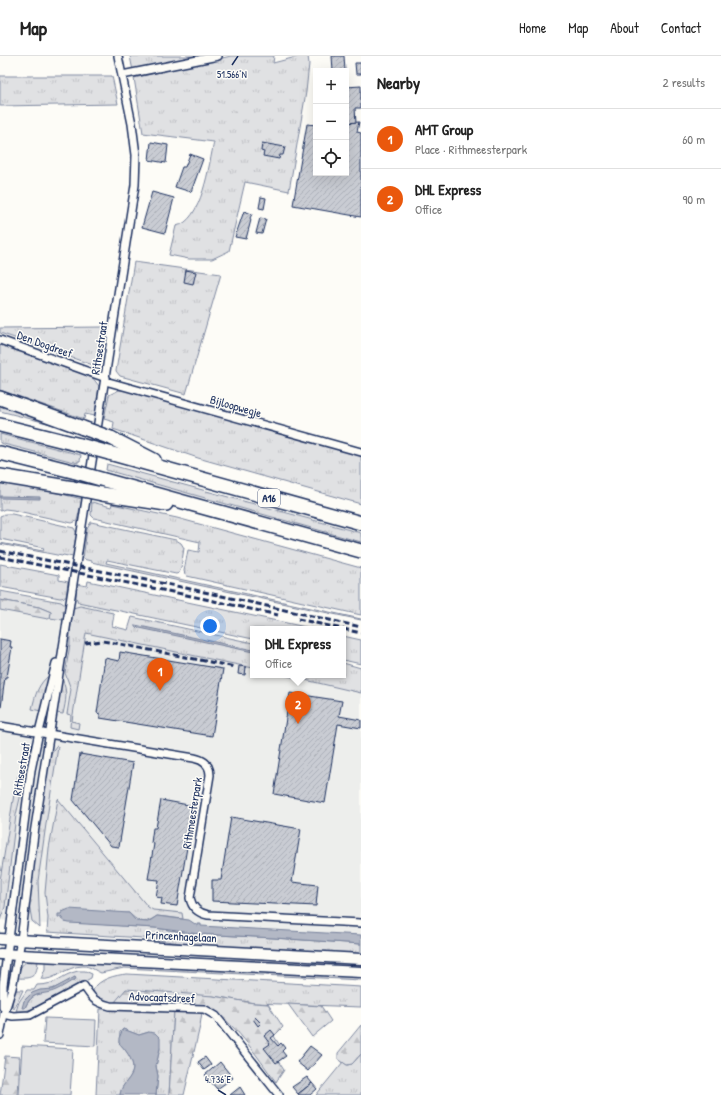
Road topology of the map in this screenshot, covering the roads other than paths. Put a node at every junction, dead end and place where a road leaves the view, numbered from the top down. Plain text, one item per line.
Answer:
1 (118, 56) edge
2 (218, 56) edge
3 (122, 75) junction
4 (0, 340) edge
5 (106, 380) junction
6 (0, 398) edge
7 (0, 425) edge
8 (361, 452) edge
9 (0, 453) edge
10 (177, 472) junction
11 (0, 476) edge
12 (226, 513) junction
13 (361, 523) edge
14 (361, 551) edge
15 (66, 625) junction
16 (0, 726) edge
17 (39, 732) junction
18 (50, 734) junction
19 (361, 923) edge
20 (4, 939) edge
21 (21, 940) junction
22 (3, 954) edge
23 (18, 954) junction
24 (361, 959) edge
25 (361, 972) edge
26 (4, 1014) junction
27 (0, 1035) edge
28 (279, 1095) edge

1 - 3 street, Rithsestraat
2 - 3 street
3 - 5 street, Rithsestraat
4 - 5 street, Den Dogdreef
5 - 8 street, Bijloopwegje
5 - 15 street, Rithsestraat
6 - 10 highway, A16, bridge
7 - 10 highway, A16, bridge
9 - 12 highway, A16, bridge
10 - 13 highway, A16
11 - 12 highway, A16, bridge
12 - 14 highway, A16
15 - 17 street, Rithsestraat
15 - 18 street, Rithsestraat
16 - 17 street, Rithmeesterpark
17 - 18 street, Rithmeesterpark
17 - 20 street, Rithsestraat
18 - 19 street, Rithmeesterpark
18 - 21 street, Rithsestraat
20 - 21 main road, Princenhagelaan
20 - 22 street, Rithsestraat
21 - 23 street, Rithsestraat
21 - 24 main road, Princenhagelaan
22 - 23 main road
22 - 26 street, Rithsestraat
23 - 25 main road
23 - 26 street, Rithsestraat
26 - 27 street, Rithsestraat
26 - 28 street, Advocaatsdreef

